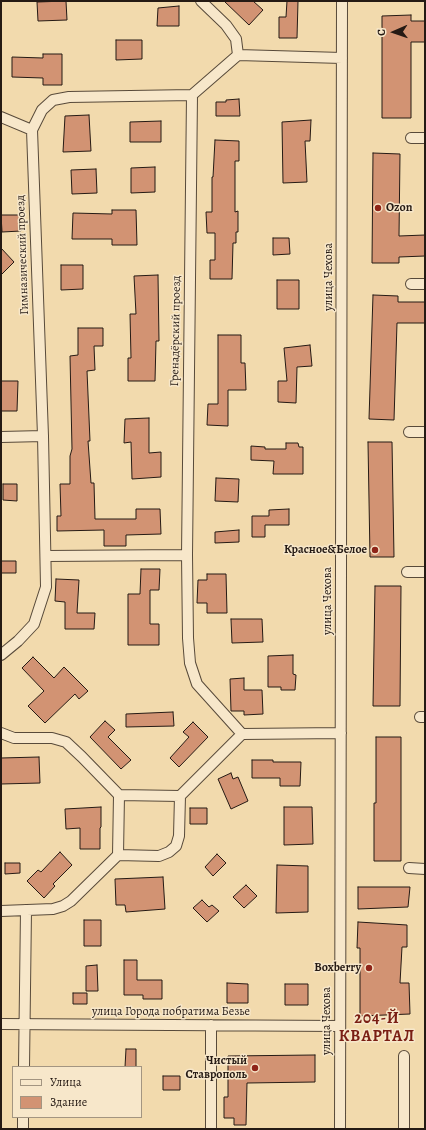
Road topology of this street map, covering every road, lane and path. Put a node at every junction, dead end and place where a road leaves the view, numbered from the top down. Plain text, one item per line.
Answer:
1 (201, 1) edge
2 (342, 1) edge
3 (238, 55) junction
4 (342, 58) junction
5 (192, 95) junction
6 (1, 117) edge
7 (32, 130) junction
8 (411, 138) dead end
9 (425, 138) edge
10 (411, 284) dead end
11 (425, 284) edge
12 (409, 432) dead end
13 (425, 432) edge
14 (43, 436) junction
15 (1, 437) edge
16 (187, 555) junction
17 (46, 556) junction
18 (408, 572) dead end
19 (425, 572) edge
20 (1, 655) edge
21 (341, 733) junction
22 (1, 734) edge
23 (242, 734) junction
24 (119, 796) junction
25 (180, 796) junction
26 (118, 855) junction
27 (409, 868) dead end
28 (425, 868) edge
29 (26, 910) junction
30 (1, 911) edge
31 (1, 1024) edge
32 (24, 1025) junction
33 (212, 1025) junction
34 (340, 1026) junction
35 (404, 1056) dead end
36 (24, 1066) edge
37 (23, 1118) edge
38 (23, 1129) edge
39 (210, 1129) edge
40 (340, 1129) edge
41 (404, 1129) edge

1 - 3 street
2 - 4 street, улица Чехова
3 - 4 street
3 - 5 street
4 - 21 street, улица Чехова
5 - 7 street, Гимназический проезд
5 - 16 street, Гренадёрский проезд
6 - 7 street
7 - 14 street, Гимназический проезд
8 - 9 street
10 - 11 street
12 - 13 street
14 - 15 street
14 - 17 street, Гимназический проезд
16 - 17 street
16 - 23 street, Гренадёрский проезд
17 - 20 street, Гимназический проезд
18 - 19 street
21 - 23 street
21 - 34 street, улица Чехова
22 - 24 street
23 - 25 street
24 - 25 street
24 - 26 street
25 - 26 street
26 - 29 street
27 - 28 street
29 - 30 street
29 - 32 street
31 - 32 street, улица Города побратима Безье
32 - 33 street, улица Города побратима Безье
32 - 36 street
33 - 34 street, улица Города побратима Безье
33 - 39 street
34 - 40 street, улица Чехова
35 - 41 street
37 - 38 street

